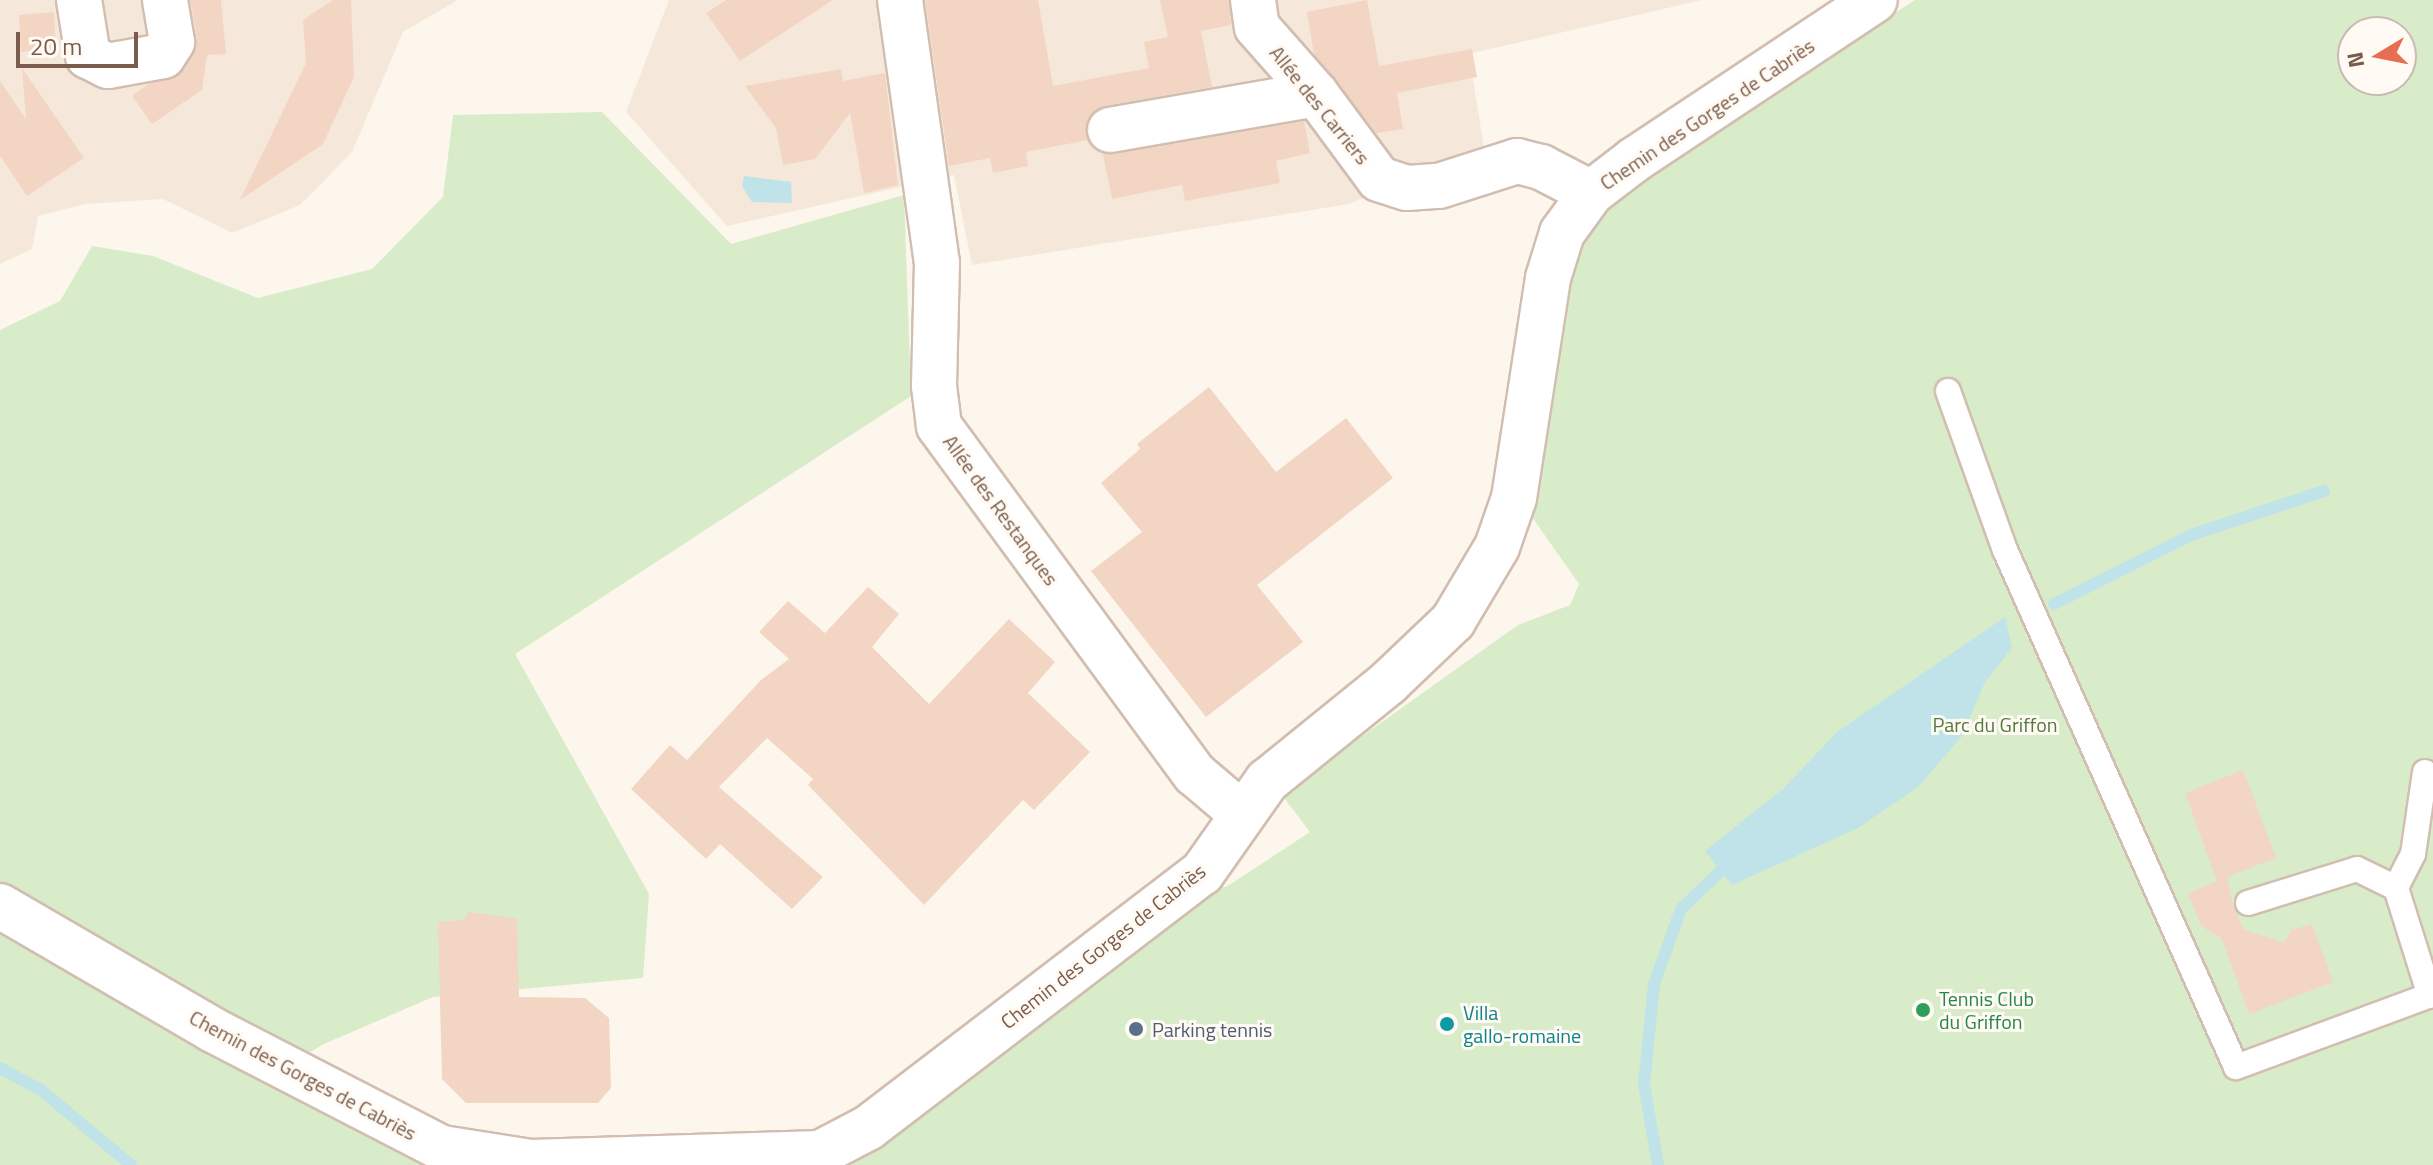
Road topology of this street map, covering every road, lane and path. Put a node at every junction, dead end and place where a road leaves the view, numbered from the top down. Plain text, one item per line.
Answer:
1 (79, 0) edge
2 (165, 0) edge
3 (900, 0) edge
4 (1253, 0) edge
5 (1875, 0) edge
6 (1316, 94) junction
7 (1110, 130) dead end
8 (1591, 193) junction
9 (1948, 391) dead end
10 (2425, 772) dead end
11 (1242, 814) junction
12 (2396, 888) junction
13 (2248, 903) dead end
14 (0, 906) edge
15 (2431, 995) edge
16 (824, 1159) edge

1 - 2 street
3 - 11 street, Allée des Restanques
4 - 6 street, Allée des Carriers
5 - 8 street, Chemin des Gorges de Cabriès
6 - 7 street
6 - 8 street, Allée des Carriers
8 - 11 street, Chemin des Gorges de Cabriès
9 - 15 lane
10 - 12 lane
11 - 16 street, Chemin des Gorges de Cabriès
12 - 13 lane
12 - 15 lane
14 - 16 street, Chemin des Gorges de Cabriès

